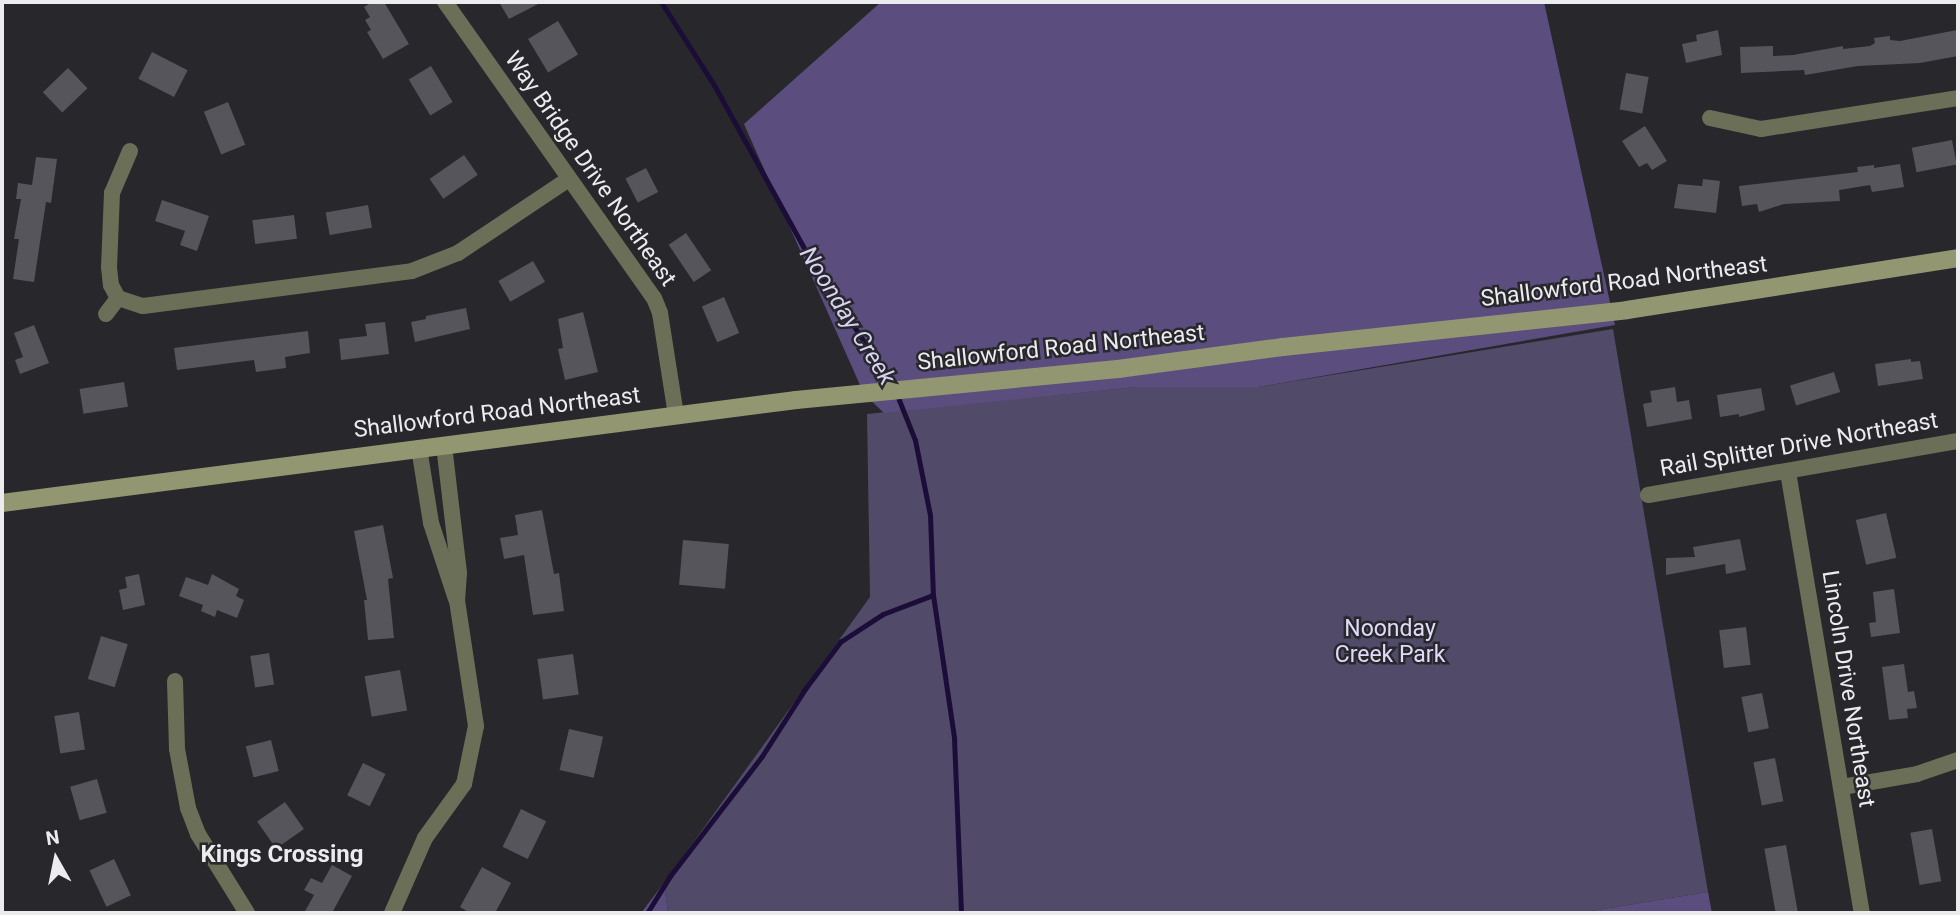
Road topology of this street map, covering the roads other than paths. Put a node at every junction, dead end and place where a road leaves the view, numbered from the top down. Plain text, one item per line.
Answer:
1 (445, 2) edge
2 (1958, 98) edge
3 (1710, 118) dead end
4 (130, 151) dead end
5 (569, 179) junction
6 (1958, 258) edge
7 (118, 299) junction
8 (106, 314) dead end
9 (677, 415) junction
10 (1958, 441) edge
11 (444, 445) junction
12 (419, 448) junction
13 (1788, 472) junction
14 (1648, 495) dead end
15 (2, 503) edge
16 (457, 601) junction
17 (175, 681) dead end
18 (1958, 760) edge
19 (1842, 787) junction
20 (247, 913) edge
21 (392, 913) edge
22 (1862, 913) edge

1 - 5 street, Way Bridge Drive Northeast
2 - 3 street
4 - 7 street
5 - 7 street
5 - 9 street, Way Bridge Drive Northeast
6 - 9 street, Shallowford Road Northeast
7 - 8 street
9 - 11 street, Shallowford Road Northeast
10 - 13 street, Rail Splitter Drive Northeast
11 - 12 street, Shallowford Road Northeast
11 - 16 street
12 - 15 street, Shallowford Road Northeast
12 - 16 street
13 - 14 street, Rail Splitter Drive Northeast
13 - 19 street, Lincoln Drive Northeast
16 - 21 street
17 - 20 street
18 - 19 street
19 - 22 street, Lincoln Drive Northeast

